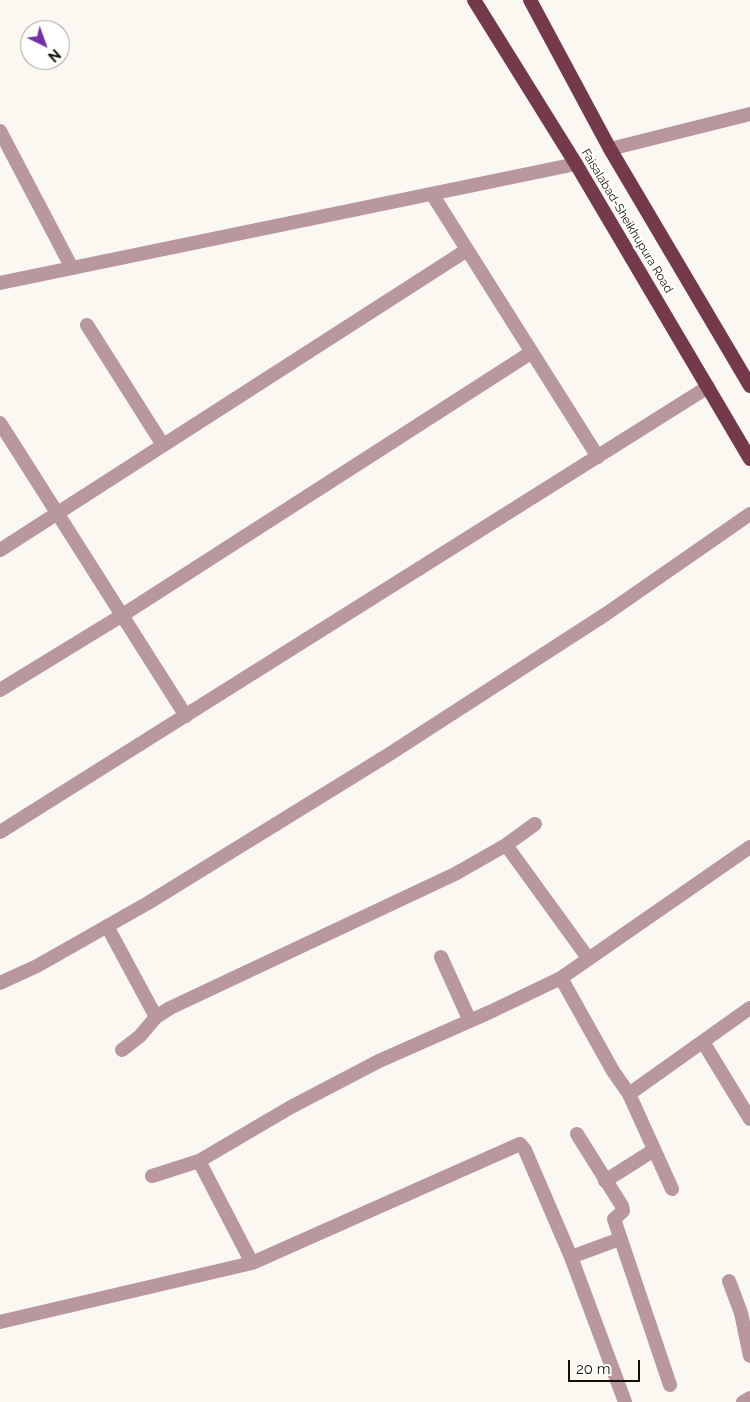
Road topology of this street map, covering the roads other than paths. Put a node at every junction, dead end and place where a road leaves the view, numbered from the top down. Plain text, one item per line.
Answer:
1 (474, 0) edge
2 (530, 0) edge
3 (750, 114) edge
4 (0, 131) edge
5 (610, 149) junction
6 (576, 164) junction
7 (432, 194) junction
8 (467, 250) junction
9 (72, 268) junction
10 (0, 283) edge
11 (87, 325) dead end
12 (532, 352) junction
13 (750, 386) edge
14 (708, 388) junction
15 (0, 423) edge
16 (163, 445) junction
17 (598, 457) junction
18 (750, 459) edge
19 (57, 513) junction
20 (750, 514) edge
21 (0, 550) edge
22 (121, 616) junction
23 (0, 690) edge
24 (186, 716) junction
25 (535, 824) dead end
26 (0, 832) edge
27 (506, 845) junction
28 (750, 847) edge
29 (107, 926) junction
30 (441, 957) dead end
31 (588, 958) junction
32 (561, 978) junction
33 (0, 983) edge
34 (750, 1008) edge
35 (156, 1017) junction
36 (470, 1021) junction
37 (702, 1042) junction
38 (122, 1050) dead end
39 (629, 1094) junction
40 (750, 1120) edge
41 (577, 1134) dead end
42 (654, 1150) junction
43 (199, 1161) junction
44 (152, 1176) dead end
45 (605, 1180) junction
46 (672, 1189) dead end
47 (620, 1239) junction
48 (571, 1257) junction
49 (252, 1262) junction
50 (729, 1281) dead end
51 (745, 1311) edge
52 (0, 1322) edge
53 (750, 1356) edge
54 (670, 1385) dead end
55 (750, 1398) edge
56 (625, 1402) edge
57 (743, 1402) edge

1 - 6 highway, Faisalabad-Sheikhupura Road
2 - 5 highway, Faisalabad-Sheikhupura Road
3 - 5 street
4 - 9 street
5 - 13 highway, Faisalabad-Sheikhupura Road
6 - 7 street
6 - 14 highway, Faisalabad-Sheikhupura Road
7 - 8 street
7 - 9 street
8 - 12 street
8 - 16 street
9 - 10 street
11 - 16 street
12 - 17 street
12 - 22 street
14 - 17 street
14 - 18 highway, Faisalabad-Sheikhupura Road
15 - 19 street
16 - 19 street
17 - 24 street
19 - 21 street
19 - 22 street
20 - 29 street
22 - 23 street
22 - 24 street
24 - 26 street
25 - 27 street
27 - 31 street
27 - 35 street
28 - 31 street
29 - 33 street
29 - 35 street
30 - 36 street
31 - 32 street
32 - 36 street
32 - 39 street
34 - 37 street
35 - 38 street
36 - 43 street
37 - 39 street
37 - 40 street
39 - 42 street
41 - 45 street
42 - 45 street
42 - 46 street
43 - 44 street
43 - 49 street
45 - 47 street
47 - 48 street
47 - 54 street
48 - 49 street
48 - 56 street
49 - 52 street
50 - 51 street
51 - 53 street
55 - 57 street

